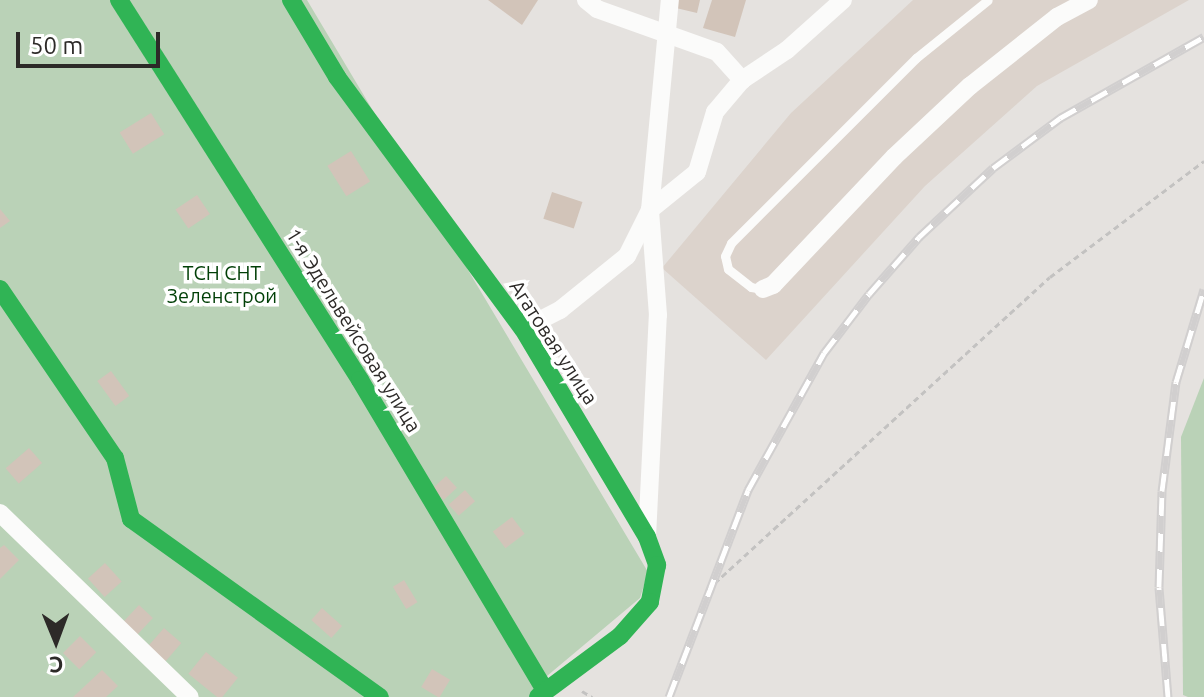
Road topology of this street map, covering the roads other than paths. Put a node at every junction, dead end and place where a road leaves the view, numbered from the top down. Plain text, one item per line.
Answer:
1 (119, 0) edge
2 (291, 0) edge
3 (586, 0) edge
4 (670, 0) edge
5 (843, 0) edge
6 (988, 0) edge
7 (1089, 0) edge
8 (666, 32) junction
9 (742, 80) junction
10 (650, 210) junction
11 (0, 289) edge
12 (763, 289) joint
13 (523, 329) junction
14 (0, 513) edge
15 (647, 537) junction
16 (541, 693) edge
17 (190, 697) edge
18 (380, 697) edge

1 - 16 street, 1-я Эдельвейсовая улица
2 - 13 street, Агатовая улица
3 - 8 street
4 - 8 street
5 - 9 street
6 - 12 lane
7 - 12 street
8 - 9 street
8 - 10 street
9 - 10 street
10 - 13 street
10 - 15 street
11 - 18 street
13 - 15 street, Агатовая улица
14 - 17 street
15 - 16 street, Агатовая улица

